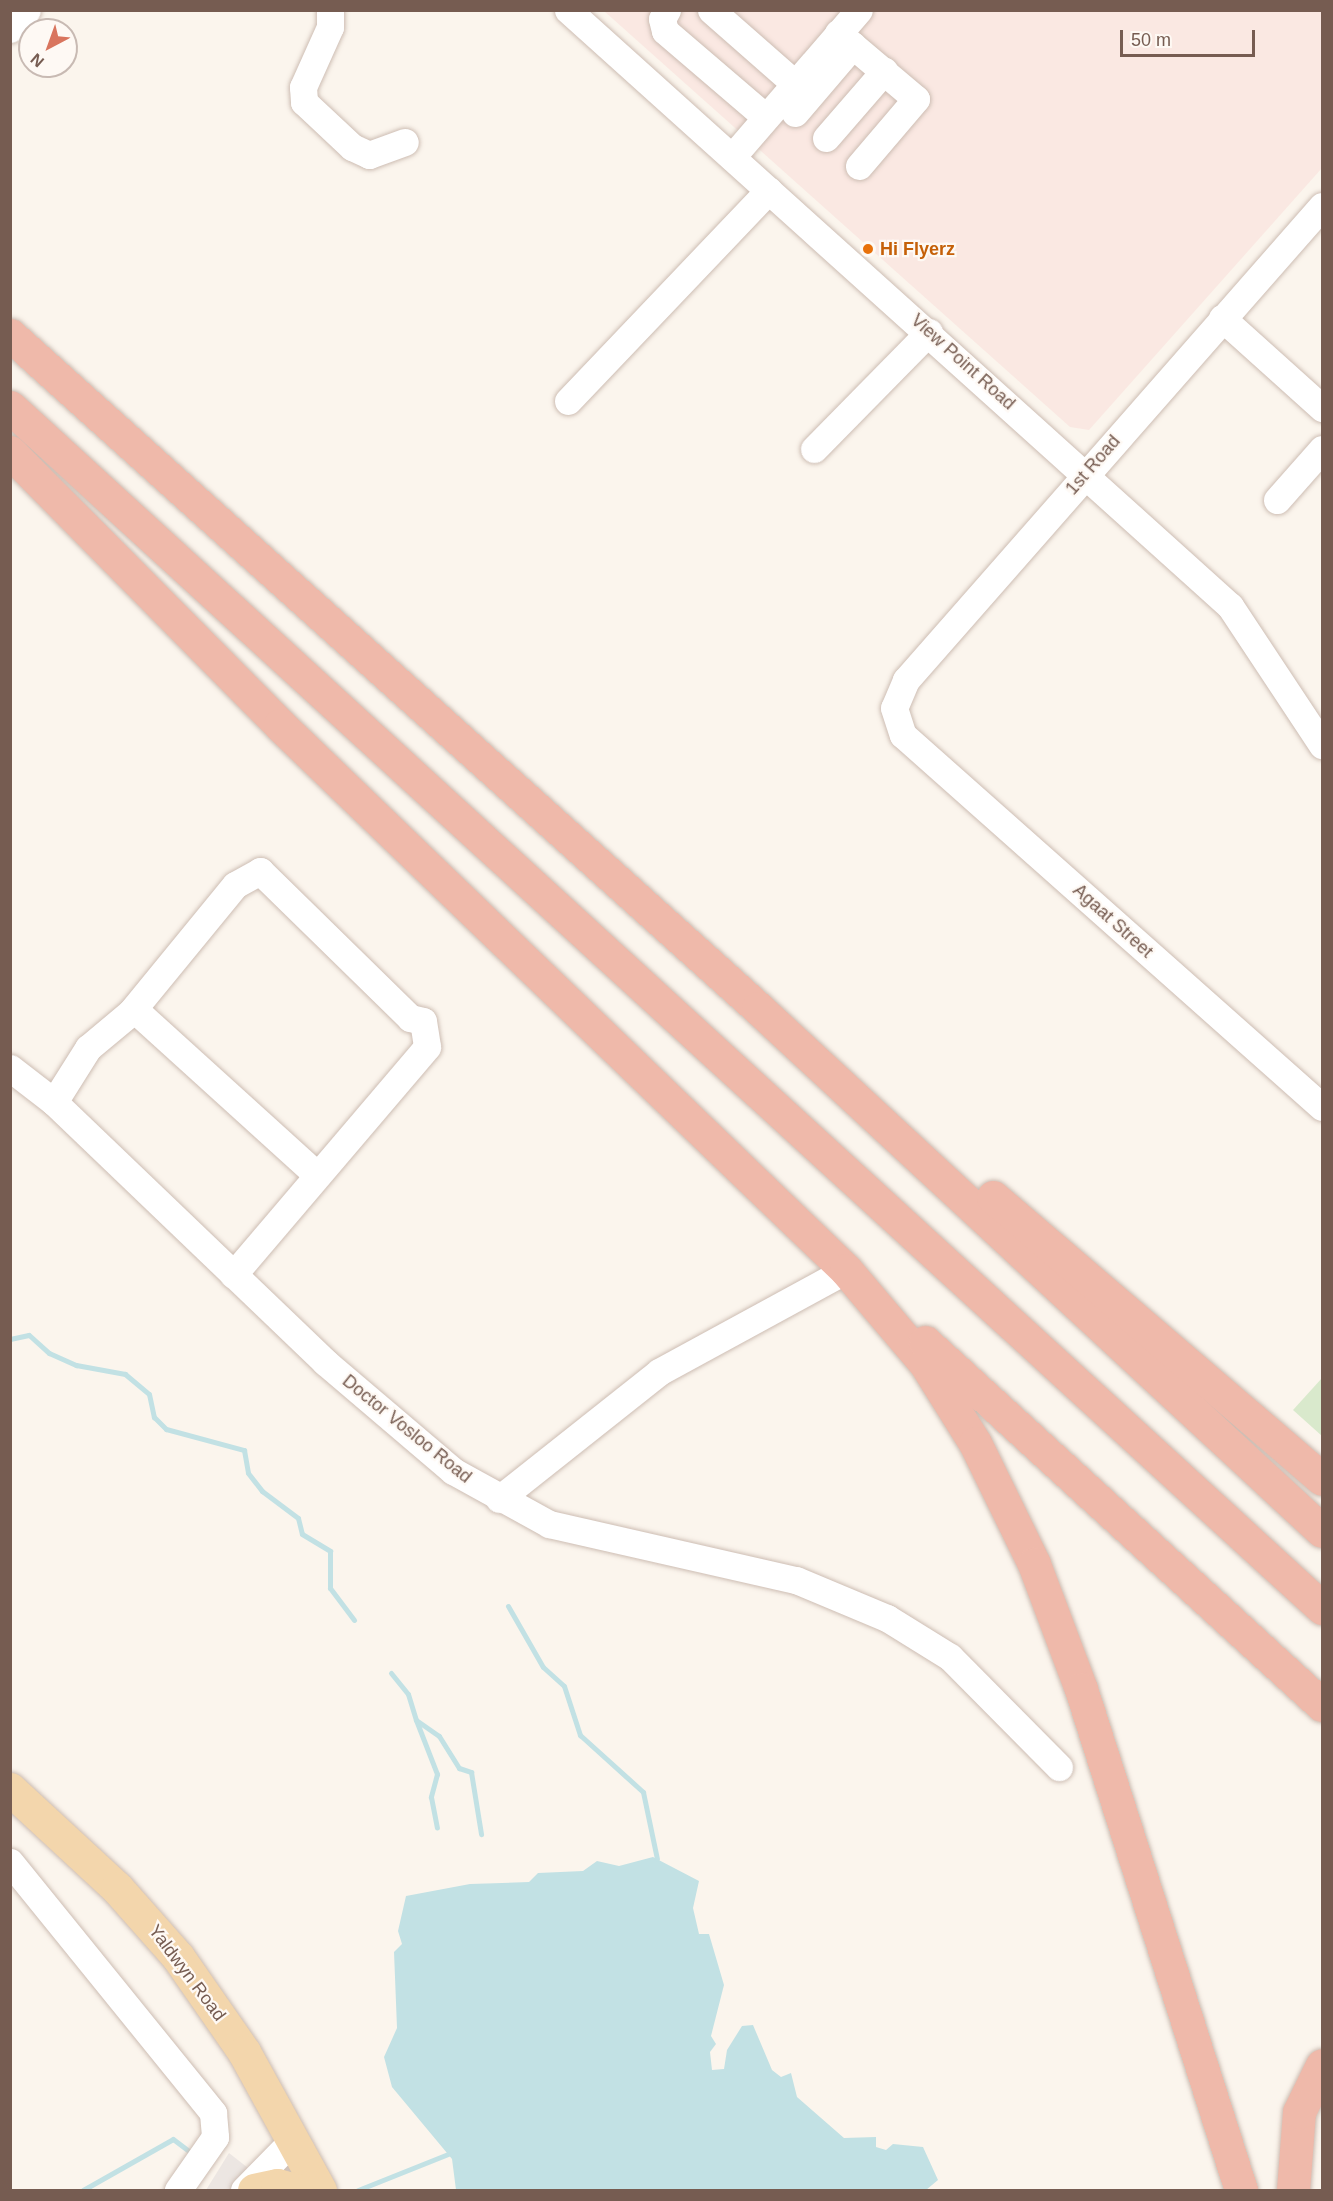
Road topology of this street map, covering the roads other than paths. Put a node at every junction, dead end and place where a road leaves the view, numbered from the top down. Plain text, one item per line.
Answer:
1 (27, 10) edge
2 (330, 10) edge
3 (568, 10) edge
4 (667, 10) edge
5 (711, 10) edge
6 (859, 10) edge
7 (10, 29) edge
8 (845, 39) junction
9 (884, 71) junction
10 (794, 83) junction
11 (795, 113) dead end
12 (764, 117) junction
13 (826, 138) dead end
14 (405, 142) dead end
15 (732, 157) junction
16 (859, 166) dead end
17 (769, 190) junction
18 (1323, 206) edge
19 (1222, 318) junction
20 (929, 332) junction
21 (10, 335) edge
22 (568, 401) dead end
23 (10, 407) edge
24 (1323, 408) edge
25 (814, 449) dead end
26 (1323, 449) edge
27 (10, 452) edge
28 (1086, 473) junction
29 (1277, 500) dead end
30 (903, 735) joint
31 (1323, 745) edge
32 (758, 1008) junction
33 (134, 1009) junction
34 (10, 1068) edge
35 (54, 1102) junction
36 (1323, 1107) edge
37 (315, 1173) junction
38 (846, 1270) junction
39 (233, 1275) junction
40 (1323, 1479) edge
41 (499, 1499) junction
42 (1323, 1531) edge
43 (1323, 1608) edge
44 (1323, 1705) edge
45 (1059, 1767) dead end
46 (10, 1790) edge
47 (10, 1803) edge
48 (10, 1862) edge
49 (1323, 2065) edge
50 (288, 2145) junction
51 (178, 2190) edge
52 (244, 2190) edge
53 (254, 2190) edge
54 (296, 2190) edge
55 (305, 2190) edge
56 (320, 2190) edge
57 (1241, 2190) edge
58 (1293, 2190) edge

1 - 7 street
2 - 14 street
3 - 15 street, View Point Road
4 - 12 street
5 - 10 street
6 - 8 street
8 - 9 street
8 - 10 street
8 - 11 street
9 - 13 street
9 - 16 street
10 - 12 street
12 - 15 street
15 - 17 street, View Point Road
17 - 20 street, View Point Road
17 - 22 street
18 - 19 street, 1st Road
19 - 24 street
19 - 28 street, 1st Road
20 - 25 street
20 - 28 street, View Point Road
21 - 32 highway
23 - 43 highway
26 - 29 street
27 - 38 highway
28 - 30 street, 1st Road
28 - 31 street, View Point Road
30 - 36 street, Agaat Street
32 - 40 highway
32 - 42 highway
33 - 35 street
33 - 37 street
33 - 37 street
34 - 35 street, Doctor Vosloo Road
35 - 39 street, Doctor Vosloo Road
37 - 39 street
38 - 41 street
38 - 44 highway
38 - 57 highway
39 - 41 street, Doctor Vosloo Road
41 - 45 street, Doctor Vosloo Road
46 - 50 main road, Yaldwyn Road
47 - 50 main road, Yaldwyn Road
48 - 51 street
49 - 58 highway
50 - 52 street
50 - 55 main road, Yaldwyn Road
50 - 56 main road, Yaldwyn Road
53 - 54 main road

